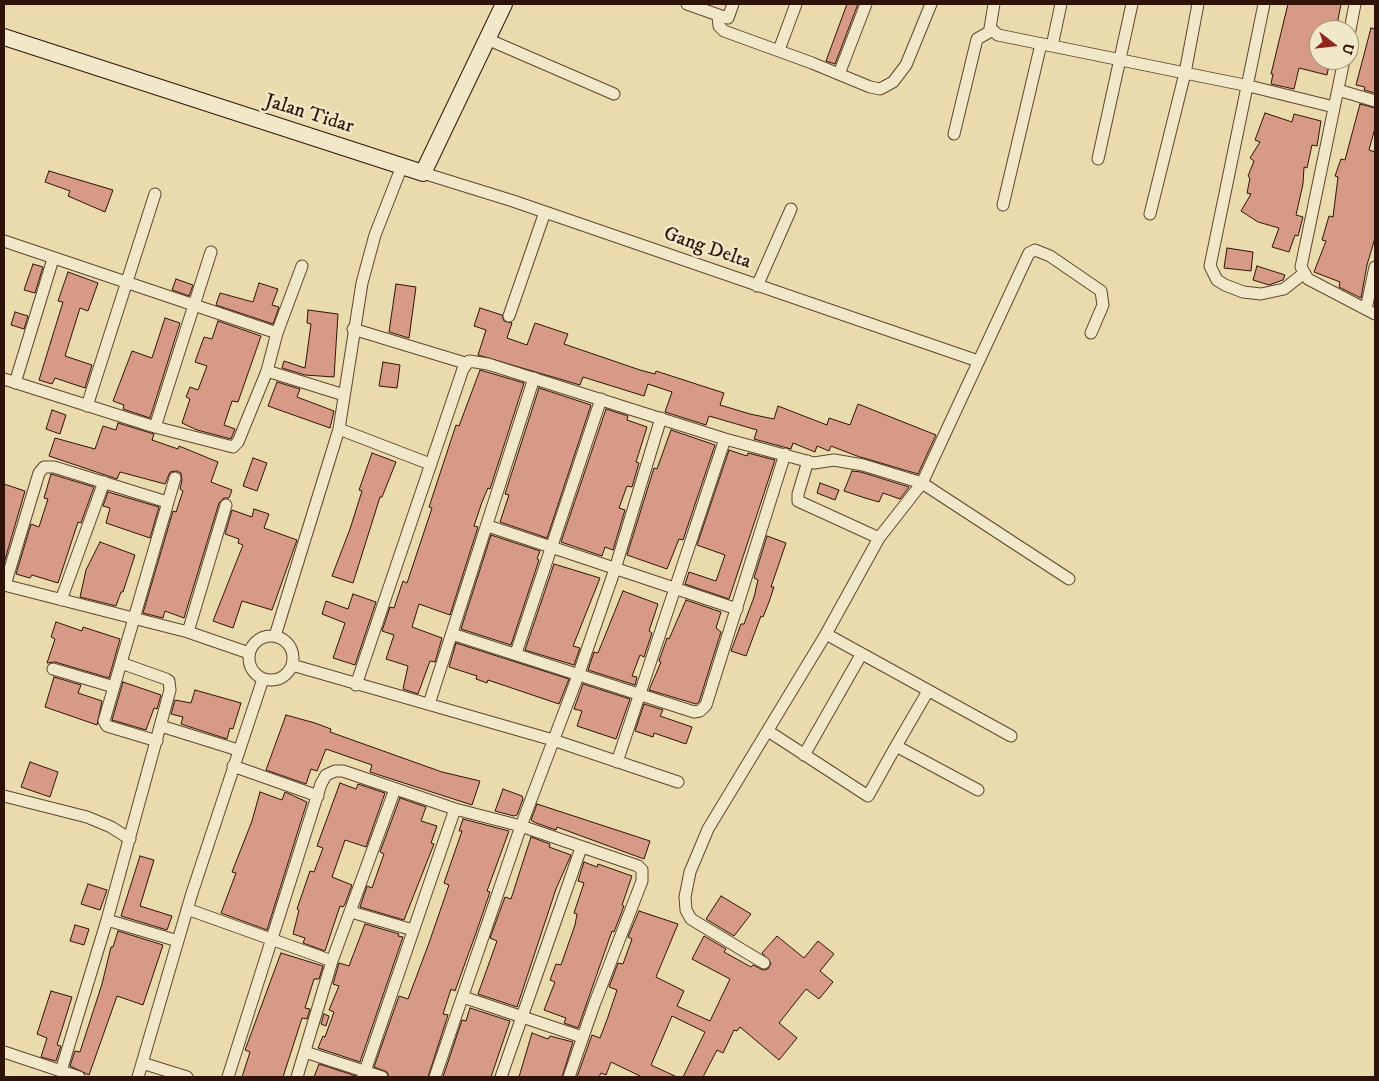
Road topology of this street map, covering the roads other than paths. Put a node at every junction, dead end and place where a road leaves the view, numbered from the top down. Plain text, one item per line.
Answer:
1 (504, 4) edge
2 (687, 4) edge
3 (733, 4) edge
4 (796, 4) edge
5 (866, 4) edge
6 (931, 4) edge
7 (994, 4) edge
8 (1060, 4) edge
9 (1132, 4) edge
10 (1198, 4) edge
11 (1264, 4) edge
12 (1355, 4) edge
13 (728, 18) junction
14 (1352, 20) edge
15 (991, 31) junction
16 (4, 37) edge
17 (487, 40) junction
18 (1046, 45) junction
19 (779, 50) junction
20 (1118, 60) junction
21 (1342, 70) edge
22 (1185, 73) junction
23 (839, 74) junction
24 (1249, 86) junction
25 (1338, 90) junction
26 (614, 94) dead end
27 (1375, 101) edge
28 (1334, 107) junction
29 (954, 134) dead end
30 (1098, 159) dead end
31 (402, 166) junction
32 (423, 174) junction
33 (155, 194) dead end
34 (1003, 206) dead end
35 (791, 209) dead end
36 (545, 212) junction
37 (1150, 214) dead end
38 (4, 242) edge
39 (211, 252) dead end
40 (53, 259) junction
41 (302, 266) dead end
42 (1375, 268) edge
43 (1303, 274) junction
44 (126, 284) junction
45 (757, 286) junction
46 (194, 306) junction
47 (1370, 312) edge
48 (509, 316) dead end
49 (353, 329) junction
50 (277, 333) junction
51 (1091, 333) dead end
52 (978, 361) junction
53 (465, 364) junction
54 (268, 371) junction
55 (534, 378) junction
56 (4, 379) edge
57 (15, 383) junction
58 (344, 395) junction
59 (601, 399) junction
60 (87, 406) junction
61 (661, 418) junction
62 (154, 427) junction
63 (339, 429) junction
64 (725, 439) junction
65 (785, 454) junction
66 (808, 461) junction
67 (430, 464) junction
68 (175, 478) dead end
69 (104, 482) junction
70 (922, 483) junction
71 (167, 502) junction
72 (226, 505) dead end
73 (488, 526) junction
74 (879, 538) junction
75 (551, 549) junction
76 (615, 569) junction
77 (1068, 579) dead end
78 (4, 585) edge
79 (674, 589) junction
80 (62, 600) junction
81 (736, 609) junction
82 (133, 619) junction
83 (188, 632) junction
84 (452, 634) junction
85 (826, 634) junction
86 (274, 636) junction
87 (249, 653) junction
88 (516, 653) junction
89 (861, 655) junction
90 (121, 663) junction
91 (292, 665) junction
92 (52, 669) dead end
93 (579, 673) junction
94 (263, 679) junction
95 (356, 684) junction
96 (114, 687) junction
97 (928, 691) junction
98 (640, 694) junction
99 (429, 704) junction
100 (161, 726) junction
101 (768, 731) junction
102 (1011, 736) dead end
103 (554, 740) junction
104 (157, 741) junction
105 (896, 746) junction
106 (238, 750) junction
107 (804, 755) junction
108 (617, 762) junction
109 (233, 766) junction
110 (678, 782) dead end
111 (395, 788) junction
112 (978, 790) dead end
113 (4, 796) edge
114 (318, 796) junction
115 (455, 809) junction
116 (521, 826) junction
117 (130, 839) junction
118 (582, 848) junction
119 (187, 909) junction
120 (351, 912) junction
121 (107, 920) junction
122 (412, 930) junction
123 (272, 940) junction
124 (178, 941) junction
125 (332, 961) junction
126 (764, 963) dead end
127 (463, 997) junction
128 (522, 1017) junction
129 (582, 1037) junction
130 (4, 1052) edge
131 (305, 1052) junction
132 (142, 1063) junction
133 (61, 1071) junction
134 (364, 1074) edge
135 (79, 1077) edge
136 (138, 1077) edge
137 (186, 1077) edge
138 (228, 1077) edge
139 (297, 1077) edge
140 (382, 1077) edge
141 (435, 1077) edge
142 (501, 1077) edge
143 (569, 1077) edge

1 - 17 main road
2 - 13 street
3 - 13 street
4 - 19 street
5 - 23 street
6 - 23 street
7 - 15 street
8 - 18 street
9 - 20 street
10 - 22 street
11 - 24 street
12 - 14 street
13 - 19 street
15 - 18 street
15 - 29 street
16 - 31 main road, Jalan Tidar
17 - 26 street
17 - 32 main road
18 - 20 street
18 - 34 street
19 - 23 street
20 - 22 street
20 - 30 street
21 - 25 street
22 - 24 street
22 - 37 street
24 - 28 street
24 - 43 street
25 - 27 street
25 - 28 street
28 - 43 street
31 - 32 main road, Jalan Tidar
31 - 49 street
32 - 36 street, Gang Delta
33 - 44 street
35 - 45 street
36 - 45 street, Gang Delta
36 - 48 street
38 - 40 street
39 - 46 street
40 - 44 street
40 - 57 street
41 - 50 street
42 - 47 street
43 - 47 street
44 - 46 street
44 - 60 street
45 - 52 street, Gang Delta
46 - 50 street
46 - 62 street
49 - 53 street
49 - 58 street
50 - 54 street
51 - 52 street
52 - 70 street
53 - 55 street
53 - 67 street
54 - 58 street
54 - 62 street
55 - 59 street
55 - 73 street
56 - 57 street
57 - 60 street
58 - 63 street
59 - 61 street
59 - 75 street
60 - 62 street
61 - 64 street
61 - 76 street
63 - 67 street
63 - 86 street
64 - 65 street
64 - 79 street
65 - 66 street
65 - 81 street
66 - 70 street
66 - 74 street
67 - 95 street
68 - 71 street
69 - 71 street
69 - 78 street
69 - 80 street
70 - 74 street
70 - 77 street
71 - 82 street
72 - 83 street
73 - 75 street
73 - 84 street
74 - 85 street
75 - 76 street
75 - 88 street
76 - 79 street
76 - 93 street
78 - 80 street
79 - 81 street
79 - 98 street
80 - 82 street
81 - 98 street
82 - 83 street
82 - 90 street
83 - 87 street
84 - 88 street
84 - 99 street
85 - 89 street
85 - 101 street
86 - 87 street
86 - 91 street
87 - 94 street
88 - 93 street
89 - 97 street
89 - 107 street
90 - 96 street
90 - 100 street
91 - 94 street
91 - 95 street
92 - 96 street
93 - 98 street
93 - 103 street
94 - 106 street
95 - 99 street
96 - 104 street
97 - 102 street
97 - 105 street
98 - 108 street
99 - 103 street
100 - 104 street
100 - 106 street
101 - 107 street
101 - 126 street
103 - 108 street
103 - 116 street
104 - 117 street
105 - 107 street
105 - 112 street
106 - 109 street
108 - 110 street
109 - 114 street
109 - 119 street
111 - 114 street
111 - 115 street
111 - 120 street
113 - 117 street
114 - 123 street
115 - 116 street
115 - 122 street
116 - 118 street
116 - 127 street
117 - 121 street
118 - 128 street
118 - 129 street
119 - 123 street
119 - 124 street
120 - 122 street
120 - 125 street
121 - 124 street
121 - 133 street
122 - 134 street
123 - 125 street
123 - 138 street
124 - 132 street
125 - 131 street
127 - 128 street
127 - 141 street
128 - 129 street
128 - 142 street
129 - 143 street
130 - 133 street
131 - 134 street
131 - 139 street
132 - 136 street
132 - 137 street
133 - 135 street
134 - 140 street

